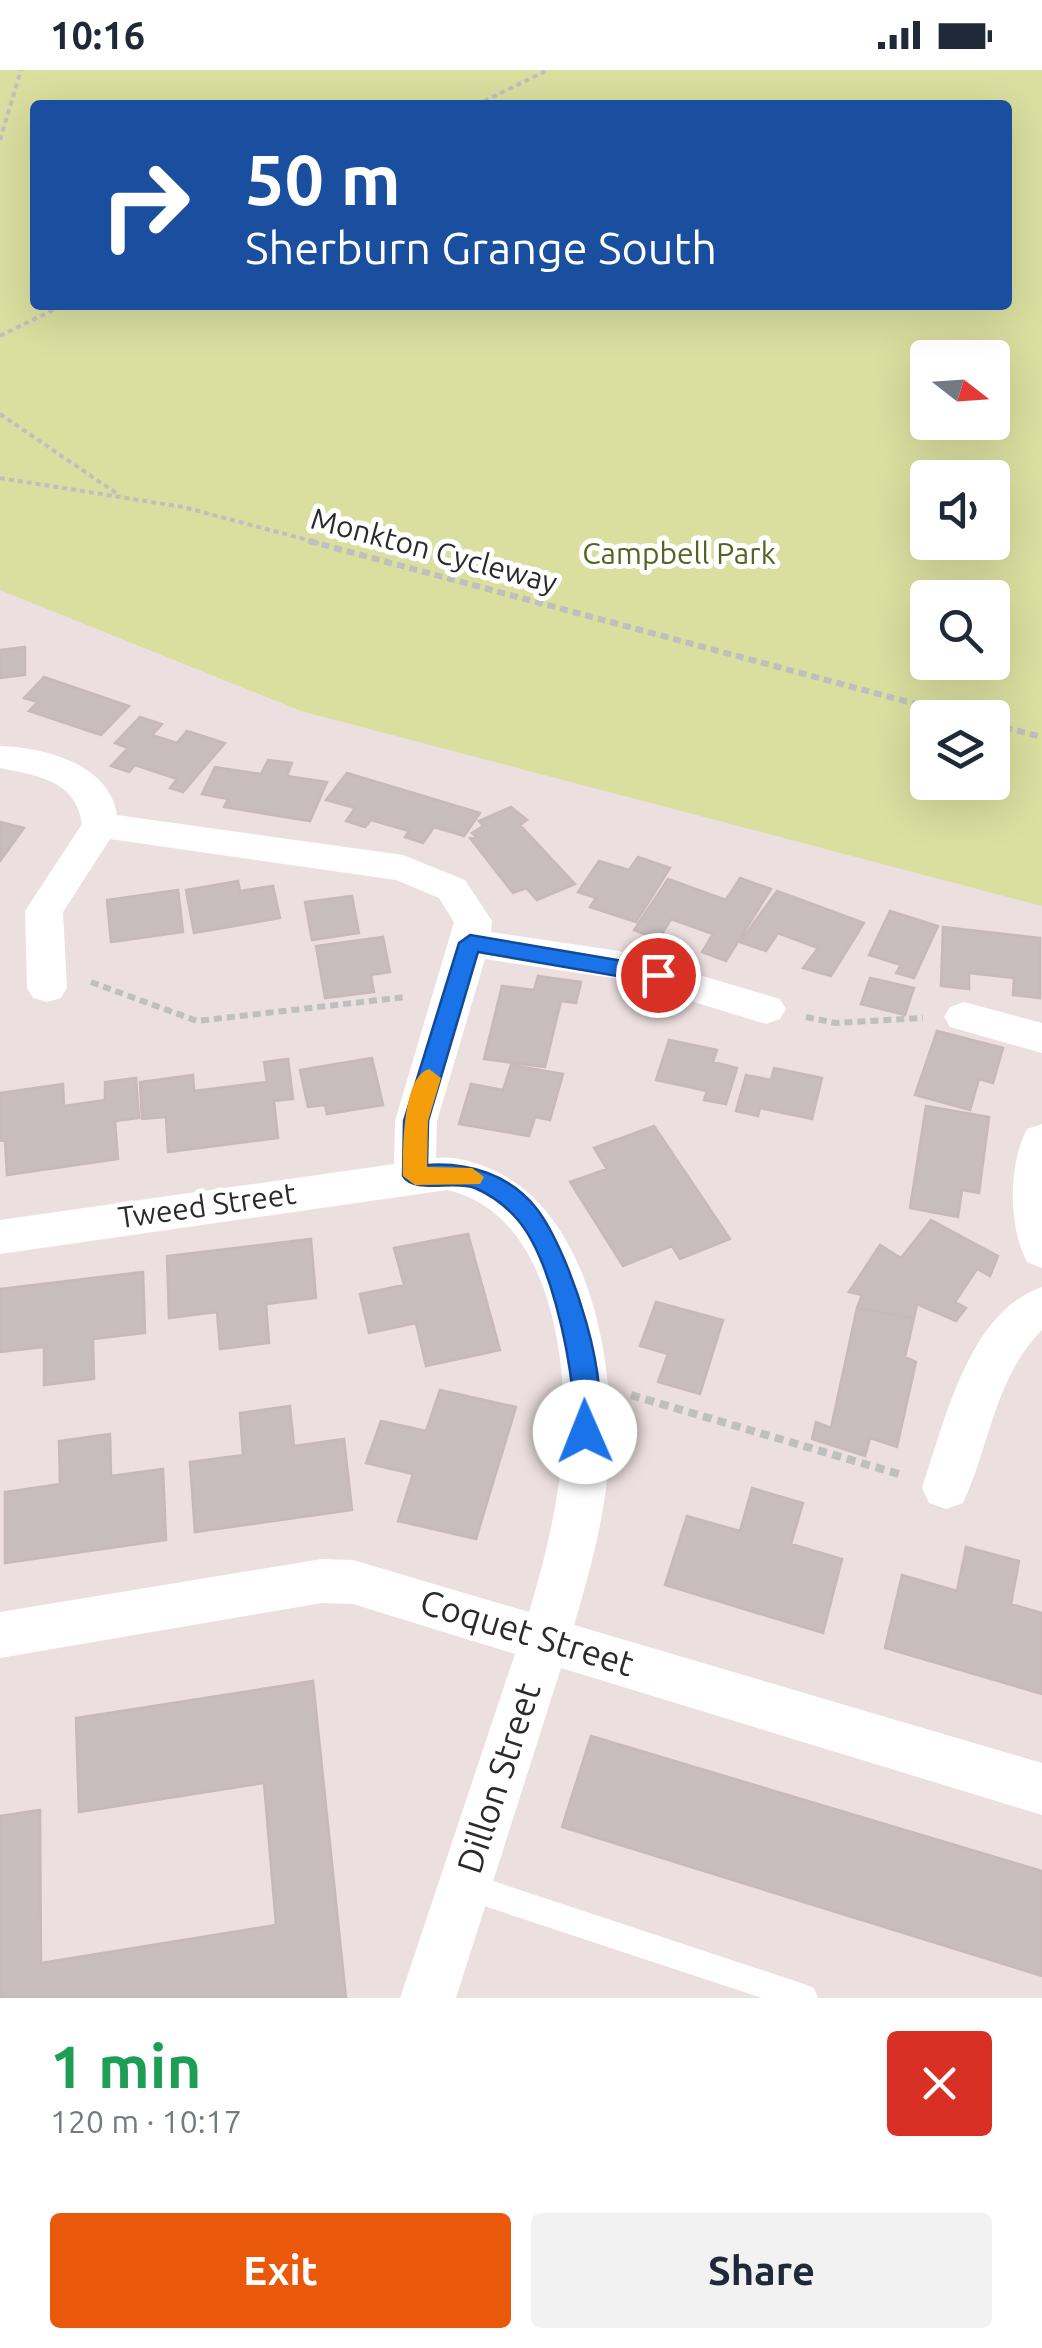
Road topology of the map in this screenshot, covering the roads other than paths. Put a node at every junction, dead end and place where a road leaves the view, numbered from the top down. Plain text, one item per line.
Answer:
1 (2, 757) dead end
2 (100, 825) junction
3 (470, 943) junction
4 (46, 976) road end
5 (766, 1009) road end
6 (964, 1017) road end
7 (1042, 1038) edge
8 (1042, 1140) edge
9 (415, 1176) junction
10 (0, 1237) edge
11 (1042, 1250) edge
12 (1042, 1305) edge
13 (946, 1488) road end
14 (0, 1635) edge
15 (544, 1639) junction
16 (1042, 1789) edge
17 (464, 1886) junction
18 (428, 1998) edge
19 (804, 1998) edge

1 - 2 street
2 - 3 street
2 - 4 street
3 - 5 street
3 - 9 street
6 - 7 street
8 - 11 street
9 - 10 street, Tweed Street
9 - 15 street, Dillon Street
12 - 13 street
14 - 15 street, Coquet Street
15 - 16 street, Coquet Street
15 - 17 street, Dillon Street
17 - 18 street, Dillon Street
17 - 19 lane

